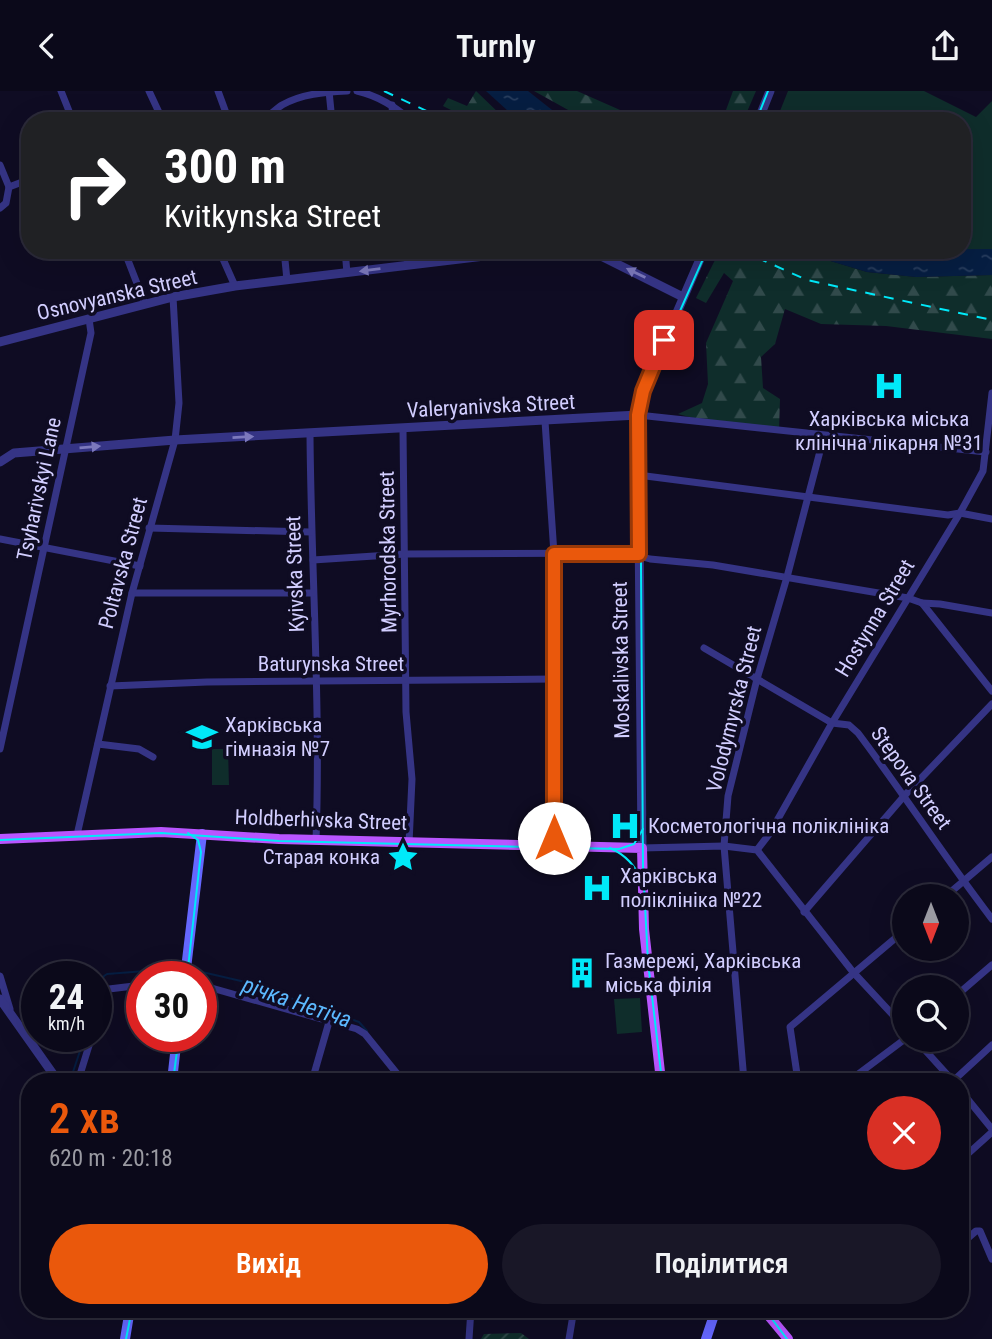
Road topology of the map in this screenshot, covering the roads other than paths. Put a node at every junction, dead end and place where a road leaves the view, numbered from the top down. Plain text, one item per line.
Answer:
1 (61, 91) edge
2 (149, 91) edge
3 (218, 91) edge
4 (329, 91) edge
5 (347, 91) edge
6 (357, 91) edge
7 (770, 91) edge
8 (392, 105) junction
9 (69, 112) edge
10 (159, 112) edge
11 (226, 112) edge
12 (274, 112) edge
13 (331, 112) edge
14 (392, 112) edge
15 (401, 112) edge
16 (762, 112) edge
17 (0, 165) edge
18 (21, 182) edge
19 (9, 187) junction
20 (0, 208) edge
21 (128, 259) edge
22 (223, 259) edge
23 (285, 259) edge
24 (346, 259) edge
25 (408, 259) edge
26 (460, 259) edge
27 (607, 259) edge
28 (700, 259) edge
29 (408, 265) junction
30 (347, 273) junction
31 (287, 280) junction
32 (234, 286) junction
33 (173, 297) junction
34 (683, 297) junction
35 (145, 304) junction
36 (89, 319) junction
37 (0, 342) edge
38 (992, 393) edge
39 (638, 415) junction
40 (545, 421) junction
41 (403, 429) junction
42 (310, 434) junction
43 (824, 436) junction
44 (175, 440) junction
45 (66, 449) junction
46 (986, 452) junction
47 (0, 461) edge
48 (638, 475) junction
49 (807, 498) junction
50 (960, 513) junction
51 (992, 519) edge
52 (149, 528) junction
53 (311, 531) junction
54 (0, 539) edge
55 (45, 547) junction
56 (405, 554) junction
57 (554, 554) junction
58 (639, 554) junction
59 (313, 560) junction
60 (139, 566) junction
61 (788, 577) junction
62 (132, 593) junction
63 (313, 593) junction
64 (908, 598) junction
65 (922, 603) junction
66 (992, 613) edge
67 (704, 648) dead end
68 (757, 679) junction
69 (554, 680) junction
70 (407, 681) junction
71 (316, 683) junction
72 (110, 686) junction
73 (992, 691) edge
74 (992, 704) edge
75 (832, 723) junction
76 (98, 744) junction
77 (0, 748) edge
78 (153, 757) dead end
79 (905, 795) junction
80 (202, 834) junction
81 (77, 835) junction
82 (0, 839) edge
83 (316, 840) junction
84 (409, 843) junction
85 (554, 845) junction
86 (724, 846) junction
87 (642, 848) junction
88 (757, 851) junction
89 (992, 857) edge
90 (963, 882) junction
91 (961, 884) edge
92 (804, 912) junction
93 (992, 919) edge
94 (892, 940) edge
95 (188, 961) edge
96 (992, 965) edge
97 (853, 972) junction
98 (0, 976) edge
99 (969, 985) edge
100 (217, 990) edge
101 (0, 999) edge
102 (892, 1014) edge
103 (12, 1016) junction
104 (328, 1022) junction
105 (992, 1045) edge
106 (892, 1049) edge
107 (87, 1052) edge
108 (175, 1052) edge
109 (927, 1052) edge
110 (52, 1073) edge
111 (80, 1073) edge
112 (173, 1073) edge
113 (314, 1073) edge
114 (397, 1073) edge
115 (660, 1073) edge
116 (743, 1073) edge
117 (797, 1073) edge
118 (860, 1073) edge
119 (946, 1073) edge
120 (962, 1073) edge
121 (969, 1101) edge
122 (992, 1131) edge
123 (969, 1153) edge
124 (969, 1236) edge
125 (992, 1259) edge
126 (128, 1318) edge
127 (470, 1318) edge
128 (572, 1318) edge
129 (713, 1318) edge
130 (771, 1318) edge
131 (125, 1339) edge
132 (469, 1339) edge
133 (569, 1339) edge
134 (706, 1339) edge
135 (788, 1339) edge

1 - 9 street
2 - 10 street
3 - 11 street
4 - 5 street
4 - 12 street
4 - 13 street
6 - 8 street
7 - 16 street
8 - 14 street
8 - 15 street
17 - 19 street
18 - 19 street
19 - 20 street
21 - 35 street
22 - 32 street
23 - 31 street
24 - 30 street
25 - 29 street
26 - 29 street, Osnovyanska Street
34 -> 27 street
28 - 34 street, Moskalivska Street
29 -> 30 street, Osnovyanska Street
30 - 31 street, Osnovyanska Street
31 - 32 street, Osnovyanska Street
32 - 33 street, Osnovyanska Street
33 - 35 street, Osnovyanska Street
33 - 44 street, Poltavska Street
34 - 39 street, Moskalivska Street
35 - 36 street, Osnovyanska Street
36 - 37 street, Osnovyanska Street
36 - 45 street, Tsyharivskyi Lane
38 - 46 street, Hostynna Street
39 - 40 street, Valeryanivska Street
39 - 43 street, Valeryanivska Street
39 - 48 street, Moskalivska Street
40 - 41 street, Valeryanivska Street
40 - 57 street
41 - 42 street, Valeryanivska Street
41 - 56 street, Myrhorodska Street
44 -> 42 street, Valeryanivska Street
42 - 53 street, Kyivska Street
43 - 46 street, Valeryanivska Street
43 - 49 street, Volodymyrska Street
45 -> 44 street, Valeryanivska Street
44 - 52 street, Poltavska Street
45 - 47 street, Valeryanivska Street
45 - 55 street, Tsyharivskyi Lane
46 - 50 street, Hostynna Street
48 - 49 street
48 - 58 street, Moskalivska Street
49 - 50 street
49 - 61 street, Volodymyrska Street
50 - 51 street
50 - 64 street, Hostynna Street
52 - 53 street
52 - 60 street, Poltavska Street
53 - 59 street, Kyivska Street
54 - 55 street
55 - 60 street
55 - 77 street, Tsyharivskyi Lane
56 - 57 street
56 - 59 street
56 - 70 street, Myrhorodska Street
57 - 58 street
57 - 69 street
58 - 61 street
58 - 87 street, Moskalivska Street
59 - 63 street, Kyivska Street
60 - 62 street, Poltavska Street
61 - 64 street
61 - 68 street, Volodymyrska Street
62 - 63 street
62 - 72 street, Poltavska Street
63 - 71 street, Kyivska Street
64 - 65 street
64 - 75 street, Hostynna Street
65 - 66 street
65 - 73 street
67 - 68 street, Stepova Street
68 - 75 street, Stepova Street
68 - 86 street, Volodymyrska Street
69 - 70 street, Baturynska Street
69 - 85 street
70 - 71 street, Baturynska Street
70 - 84 street, Myrhorodska Street
71 - 72 street, Baturynska Street
71 - 83 street, Kyivska Street
72 - 76 street, Poltavska Street
74 - 79 street
75 - 79 street, Stepova Street
75 - 88 street, Hostynna Street
76 - 78 street
76 - 81 street, Poltavska Street
79 - 90 street, Stepova Street
79 - 92 street
80 - 81 main road, Holdberhivska Street
80 - 83 main road, Holdberhivska Street
80 - 95 main road
81 - 82 main road, Holdberhivska Street
83 - 84 main road, Holdberhivska Street
84 - 85 main road, Holdberhivska Street
85 - 87 main road, Holdberhivska Street
86 - 87 street
86 - 88 street
86 - 116 street, Volodymyrska Street
87 - 115 main road, Moskalivska Street
88 - 92 street
89 - 90 street
90 - 91 street
90 - 93 street, Stepova Street
92 - 97 street
94 - 97 street
96 - 99 street
97 - 102 street
97 - 117 street
98 - 103 street
100 - 104 street
101 - 103 street
103 - 110 street
104 - 113 street
104 - 114 street
105 - 120 street
106 - 118 street
107 - 111 street
108 - 112 main road
109 - 119 street
121 - 122 street
122 - 123 street
124 - 125 street
126 - 131 main road
127 - 132 street
128 - 133 street
129 - 134 main road
130 - 135 main road

